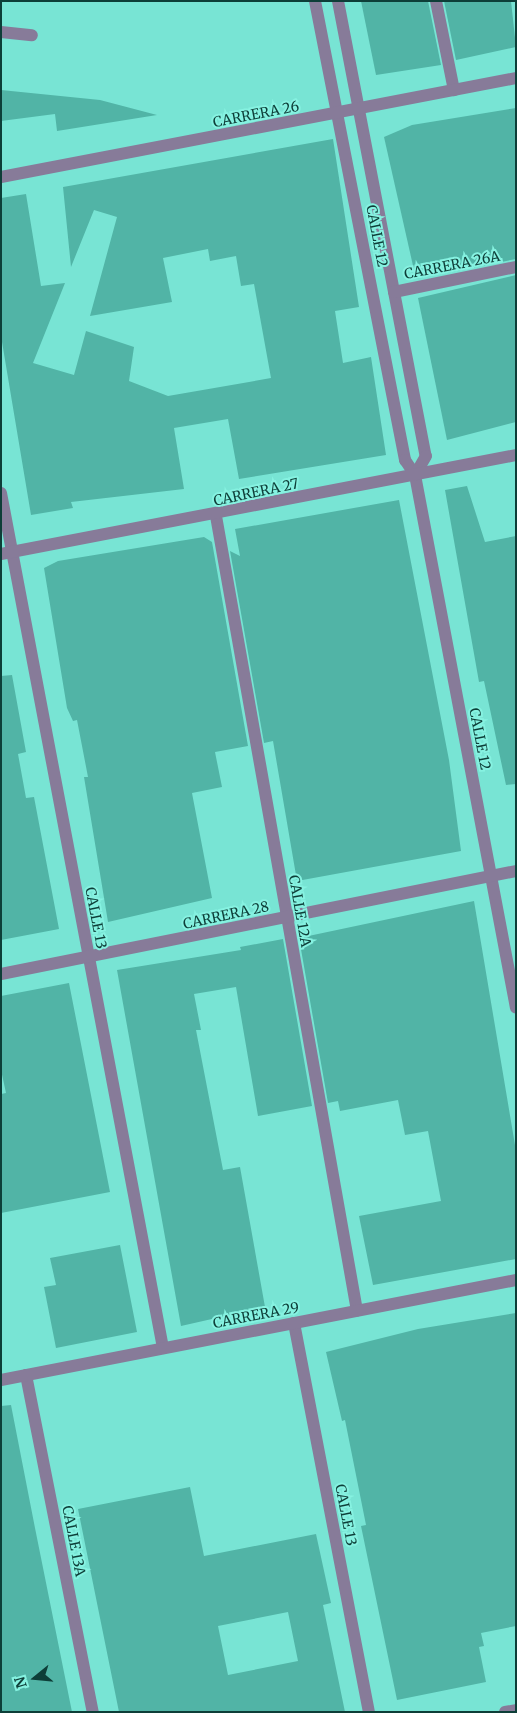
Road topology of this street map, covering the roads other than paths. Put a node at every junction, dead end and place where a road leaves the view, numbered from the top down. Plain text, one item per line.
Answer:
1 (315, 1) edge
2 (338, 1) edge
3 (436, 1) edge
4 (1, 32) edge
5 (32, 35) dead end
6 (516, 78) edge
7 (454, 90) junction
8 (358, 110) junction
9 (338, 114) junction
10 (1, 177) edge
11 (516, 267) edge
12 (394, 292) junction
13 (516, 455) edge
14 (415, 474) junction
15 (1, 493) edge
16 (216, 516) junction
17 (6, 553) edge
18 (516, 871) edge
19 (490, 876) junction
20 (285, 918) junction
21 (88, 959) junction
22 (1, 974) edge
23 (516, 1008) edge
24 (516, 1280) edge
25 (357, 1311) junction
26 (294, 1323) junction
27 (163, 1348) junction
28 (26, 1375) junction
29 (1, 1380) edge
30 (516, 1710) edge
31 (92, 1712) edge
32 (369, 1712) edge
33 (505, 1712) edge

1 - 9 street, CALLE 12
2 - 8 street, CALLE 12
3 - 7 street
4 - 5 street
6 - 7 street, CARRERA 26
7 - 8 street, CARRERA 26
8 - 9 street, CARRERA 26
8 - 12 street, CALLE 12
9 - 10 street, CARRERA 26
9 - 14 street, CALLE 12
11 - 12 street, CARRERA 26A
12 - 14 street, CALLE 12
13 - 14 street, CARRERA 27
14 - 16 street, CARRERA 27
14 - 19 street, CALLE 12
15 - 17 street, CALLE 13
16 - 17 street, CARRERA 27
16 - 20 street, CALLE 12A
17 - 21 street, CALLE 13
18 - 19 street, CARRERA 28
19 - 20 street, CARRERA 28
19 - 23 street, CALLE 12
20 - 21 street, CARRERA 28
20 - 25 street, CALLE 12A
21 - 22 street, CARRERA 28
21 - 27 street, CALLE 13
24 - 25 street, CARRERA 29
25 - 26 street, CARRERA 29
26 - 27 street, CARRERA 29
26 - 32 street, CALLE 13
27 - 28 street, CARRERA 29
28 - 29 street, CARRERA 29
28 - 31 street, CALLE 13A
30 - 33 street

